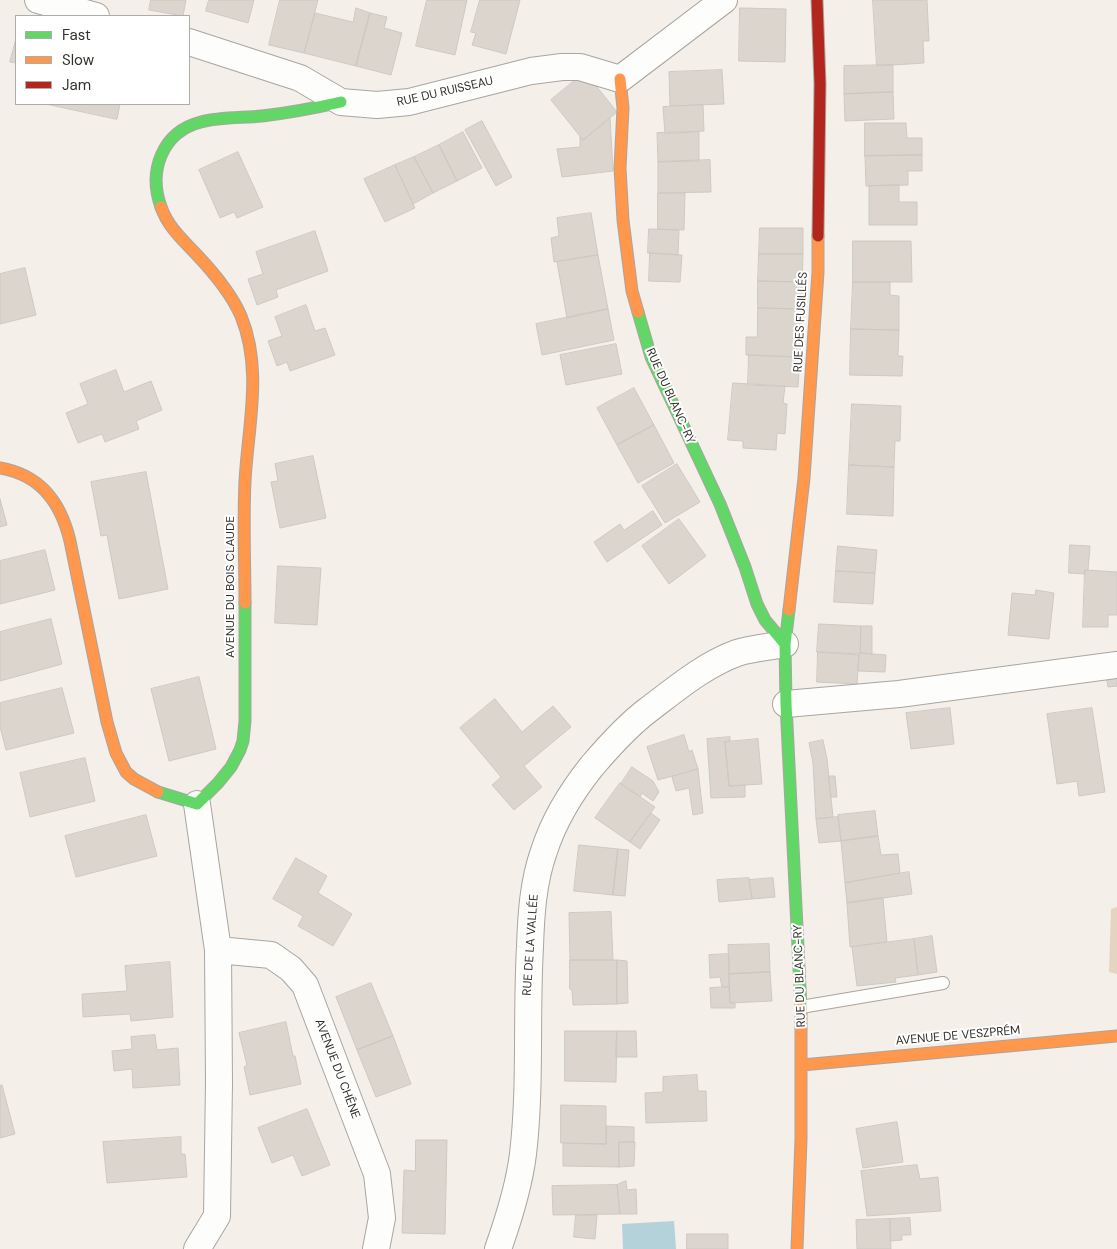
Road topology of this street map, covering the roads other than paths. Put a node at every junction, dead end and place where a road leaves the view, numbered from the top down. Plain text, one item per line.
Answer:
1 (38, 0) edge
2 (724, 0) edge
3 (817, 0) edge
4 (92, 15) edge
5 (190, 42) edge
6 (620, 79) junction
7 (341, 102) junction
8 (0, 468) edge
9 (785, 644) junction
10 (1117, 665) edge
11 (786, 704) junction
12 (197, 804) junction
13 (218, 950) junction
14 (943, 984) dead end
15 (801, 1007) junction
16 (1117, 1036) edge
17 (802, 1065) junction
18 (197, 1249) edge
19 (376, 1249) edge
20 (498, 1249) edge
21 (797, 1249) edge

1 - 4 street
2 - 6 street
3 - 9 street, RUE DES FUSILLÉS
5 - 7 street, RUE DU RUISSEAU
6 - 7 street, RUE DU RUISSEAU
6 - 9 street, RUE DU BLANC-RY
7 - 12 street, AVENUE DU BOIS CLAUDE
8 - 12 street
9 - 11 street, RUE DU BLANC-RY
9 - 20 street, RUE DE LA VALLÉE
10 - 11 street
11 - 15 street, RUE DU BLANC-RY
12 - 13 street
13 - 18 street
13 - 19 street, AVENUE DU CHÊNE
14 - 15 lane
15 - 17 street, RUE DU BLANC-RY
16 - 17 street, AVENUE DE VESZPRÉM
17 - 21 street, RUE DU BLANC-RY

